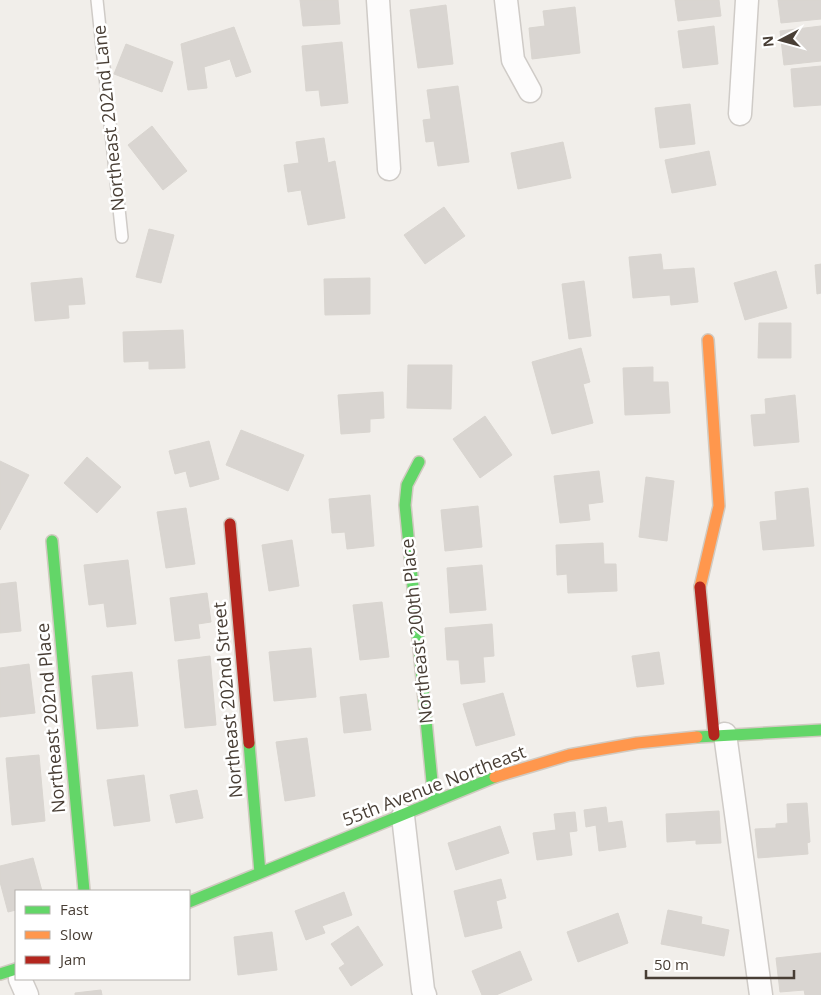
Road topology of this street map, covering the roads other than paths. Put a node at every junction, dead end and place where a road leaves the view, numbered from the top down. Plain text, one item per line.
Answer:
1 (97, 0) edge
2 (378, 0) edge
3 (506, 0) edge
4 (747, 0) edge
5 (530, 91) dead end
6 (740, 114) dead end
7 (388, 169) dead end
8 (122, 237) dead end
9 (708, 340) dead end
10 (419, 462) dead end
11 (230, 524) dead end
12 (52, 541) dead end
13 (821, 730) edge
14 (719, 735) junction
15 (434, 802) junction
16 (403, 816) junction
17 (260, 874) junction
18 (84, 890) edge
19 (190, 902) edge
20 (15, 969) edge
21 (0, 974) edge
22 (20, 980) edge
23 (27, 995) edge
24 (424, 995) edge
25 (761, 995) edge

1 - 8 lane, Northeast 202nd Lane
2 - 7 street
3 - 5 street
4 - 6 street
9 - 14 street
10 - 15 street, Northeast 200th Place
11 - 17 street, Northeast 202nd Street
12 - 18 street, Northeast 202nd Place
13 - 14 street, 55th Avenue Northeast
14 - 15 street, 55th Avenue Northeast
14 - 25 street
15 - 16 street, 55th Avenue Northeast
16 - 17 street, 55th Avenue Northeast
16 - 24 street
17 - 19 street, 55th Avenue Northeast
20 - 21 street
22 - 23 street

